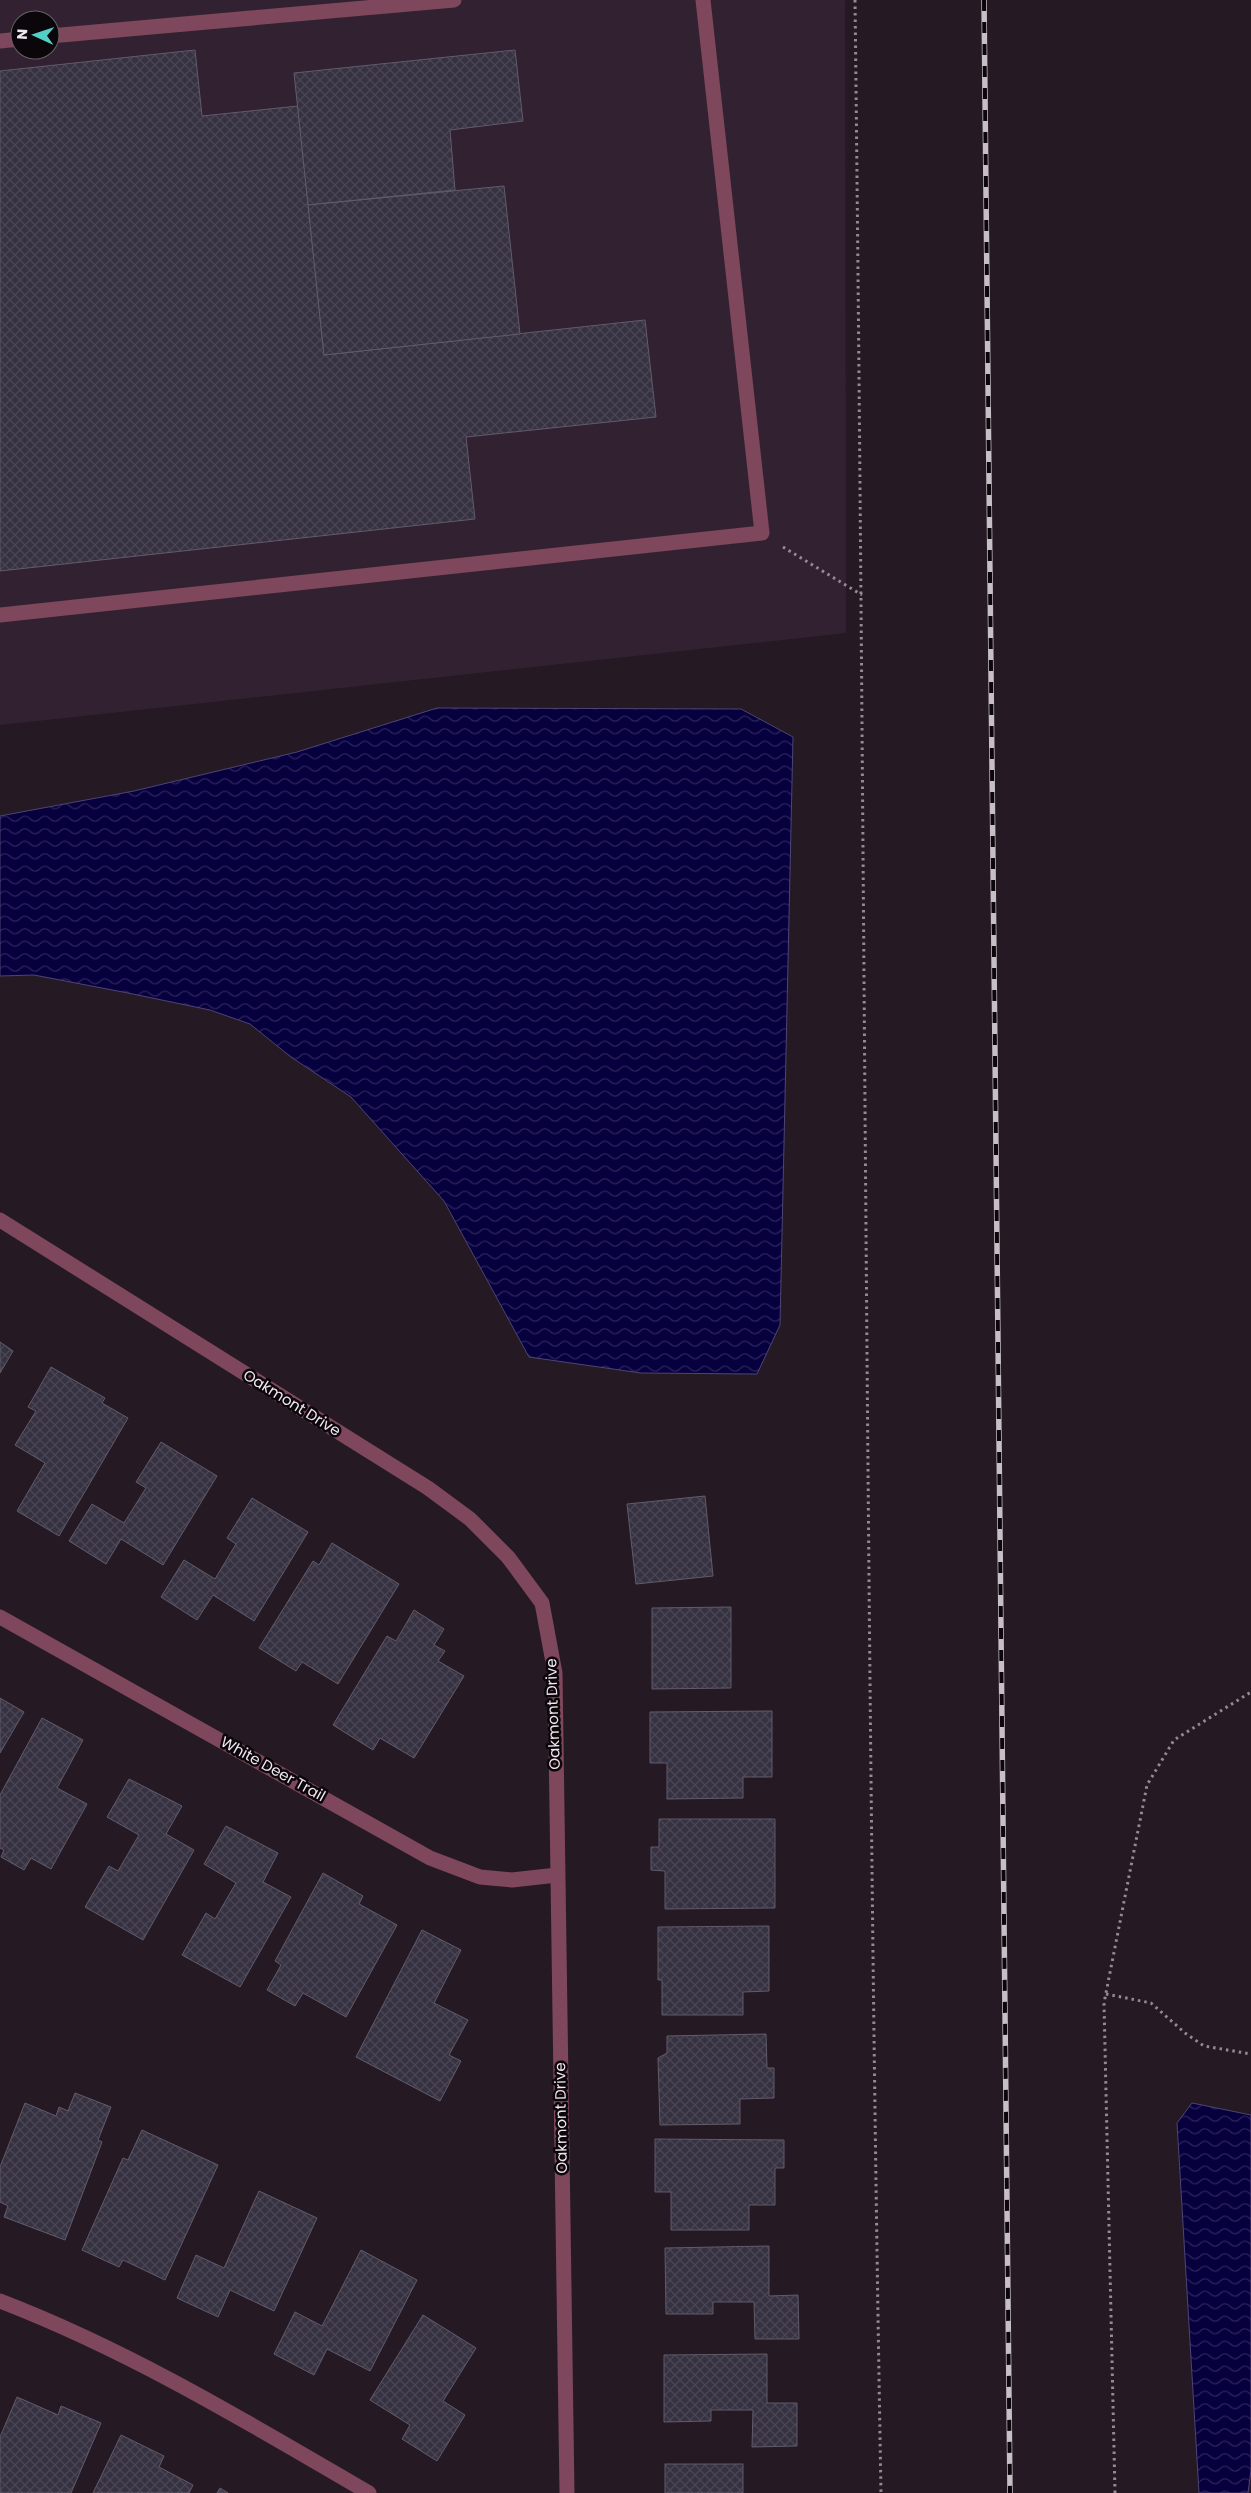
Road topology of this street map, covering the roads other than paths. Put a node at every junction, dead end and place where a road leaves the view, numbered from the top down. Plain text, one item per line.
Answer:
1 (454, 0) edge
2 (703, 0) edge
3 (60, 35) edge
4 (0, 615) edge
5 (0, 1220) edge
6 (0, 1617) edge
7 (557, 1874) junction
8 (0, 2301) edge
9 (368, 2493) edge
10 (567, 2493) edge

1 - 3 street
2 - 4 street
5 - 7 street, Oakmont Drive
6 - 7 street, White Deer Trail
7 - 10 street, Oakmont Drive
8 - 9 street

